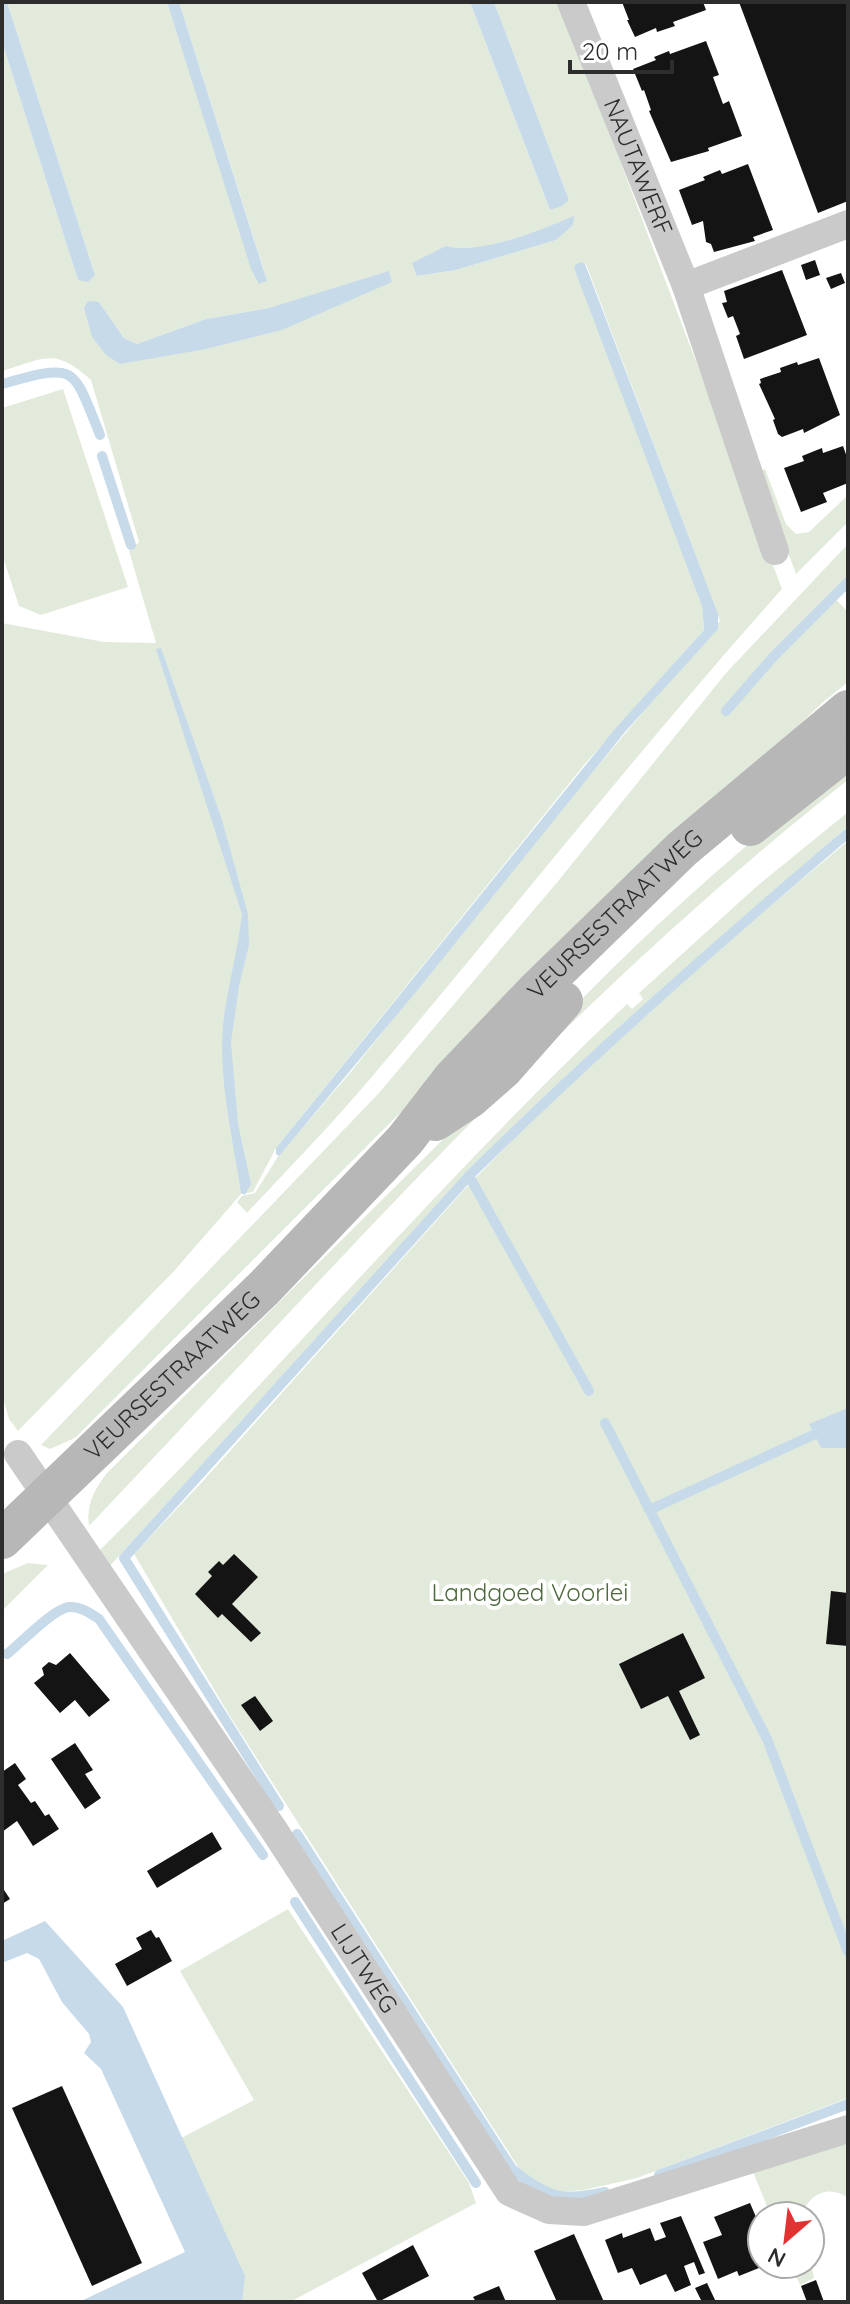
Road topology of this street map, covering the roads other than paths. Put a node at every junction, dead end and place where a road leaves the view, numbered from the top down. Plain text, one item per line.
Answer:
1 (571, 2) edge
2 (842, 227) edge
3 (686, 286) junction
4 (775, 551) dead end
5 (848, 710) edge
6 (848, 749) edge
7 (405, 1140) junction
8 (18, 1454) dead end
9 (48, 1498) junction
10 (2, 1539) edge
11 (848, 2129) edge

1 - 3 street, NAUTAWERF
2 - 3 street
3 - 4 street, NAUTAWERF
5 - 7 main road, VEURSESTRAATWEG
6 - 7 main road, VEURSESTRAATWEG
7 - 9 main road, VEURSESTRAATWEG
8 - 9 street, LIJTWEG
9 - 10 main road, VEURSESTRAATWEG
9 - 11 street, LIJTWEG

